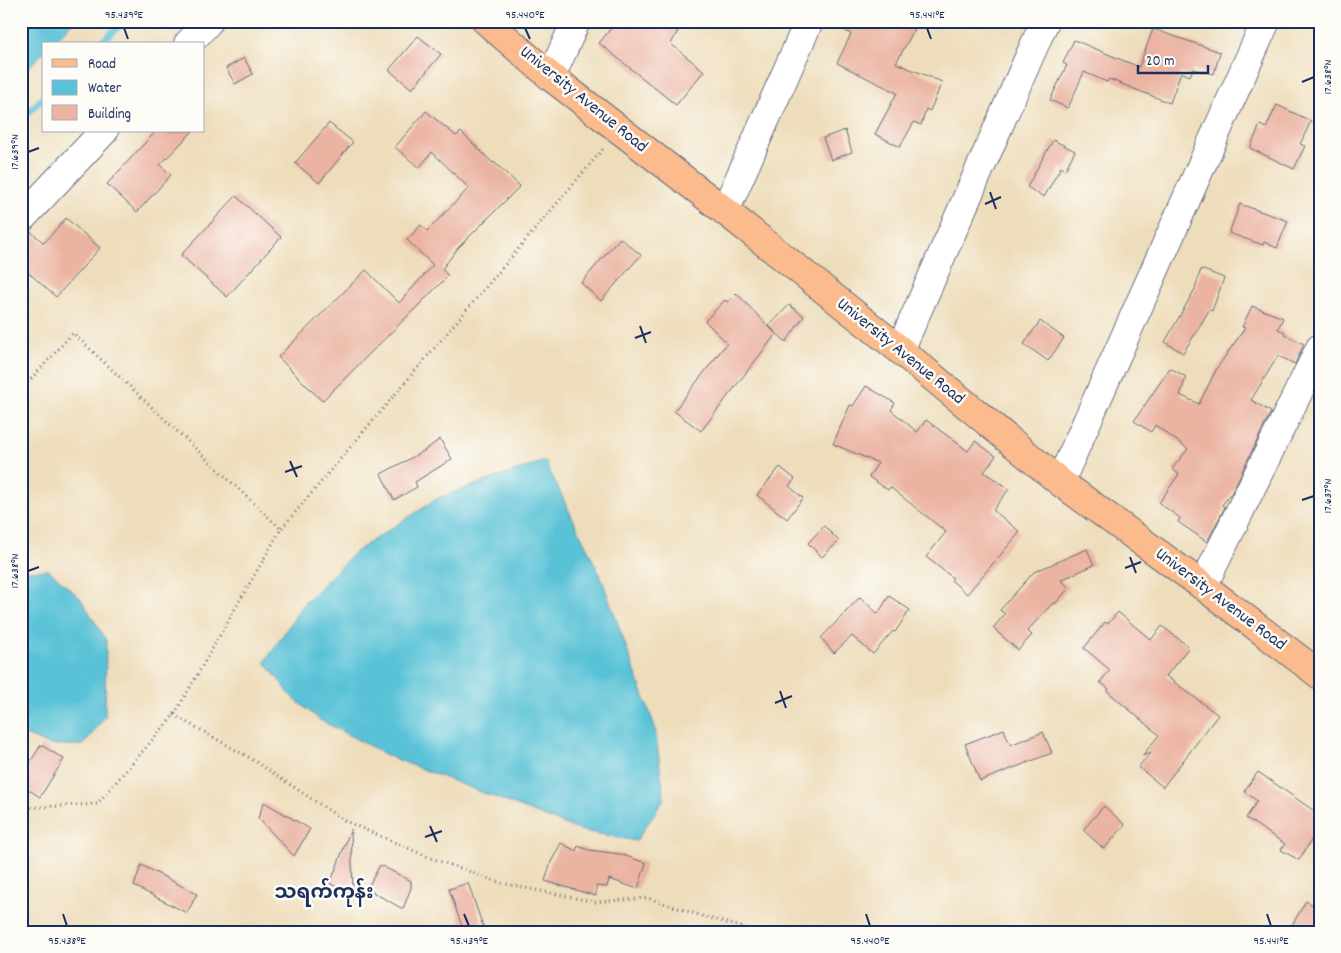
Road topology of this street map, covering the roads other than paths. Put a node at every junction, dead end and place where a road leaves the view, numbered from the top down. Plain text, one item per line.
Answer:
1 (209, 21) edge
2 (486, 21) edge
3 (576, 21) edge
4 (809, 21) edge
5 (1045, 21) edge
6 (1266, 21) edge
7 (190, 42) edge
8 (551, 77) junction
9 (103, 132) edge
10 (726, 211) junction
11 (21, 219) edge
12 (1320, 348) edge
13 (900, 350) junction
14 (1060, 482) junction
15 (1203, 586) junction
16 (1320, 675) edge

1 - 7 street
2 - 8 main road, University Avenue Road
3 - 8 street
4 - 10 street
5 - 13 street
6 - 14 street
8 - 10 main road, University Avenue Road
9 - 11 street
10 - 13 main road, University Avenue Road
12 - 15 street
13 - 14 main road, University Avenue Road
14 - 15 main road, University Avenue Road
15 - 16 main road, University Avenue Road

